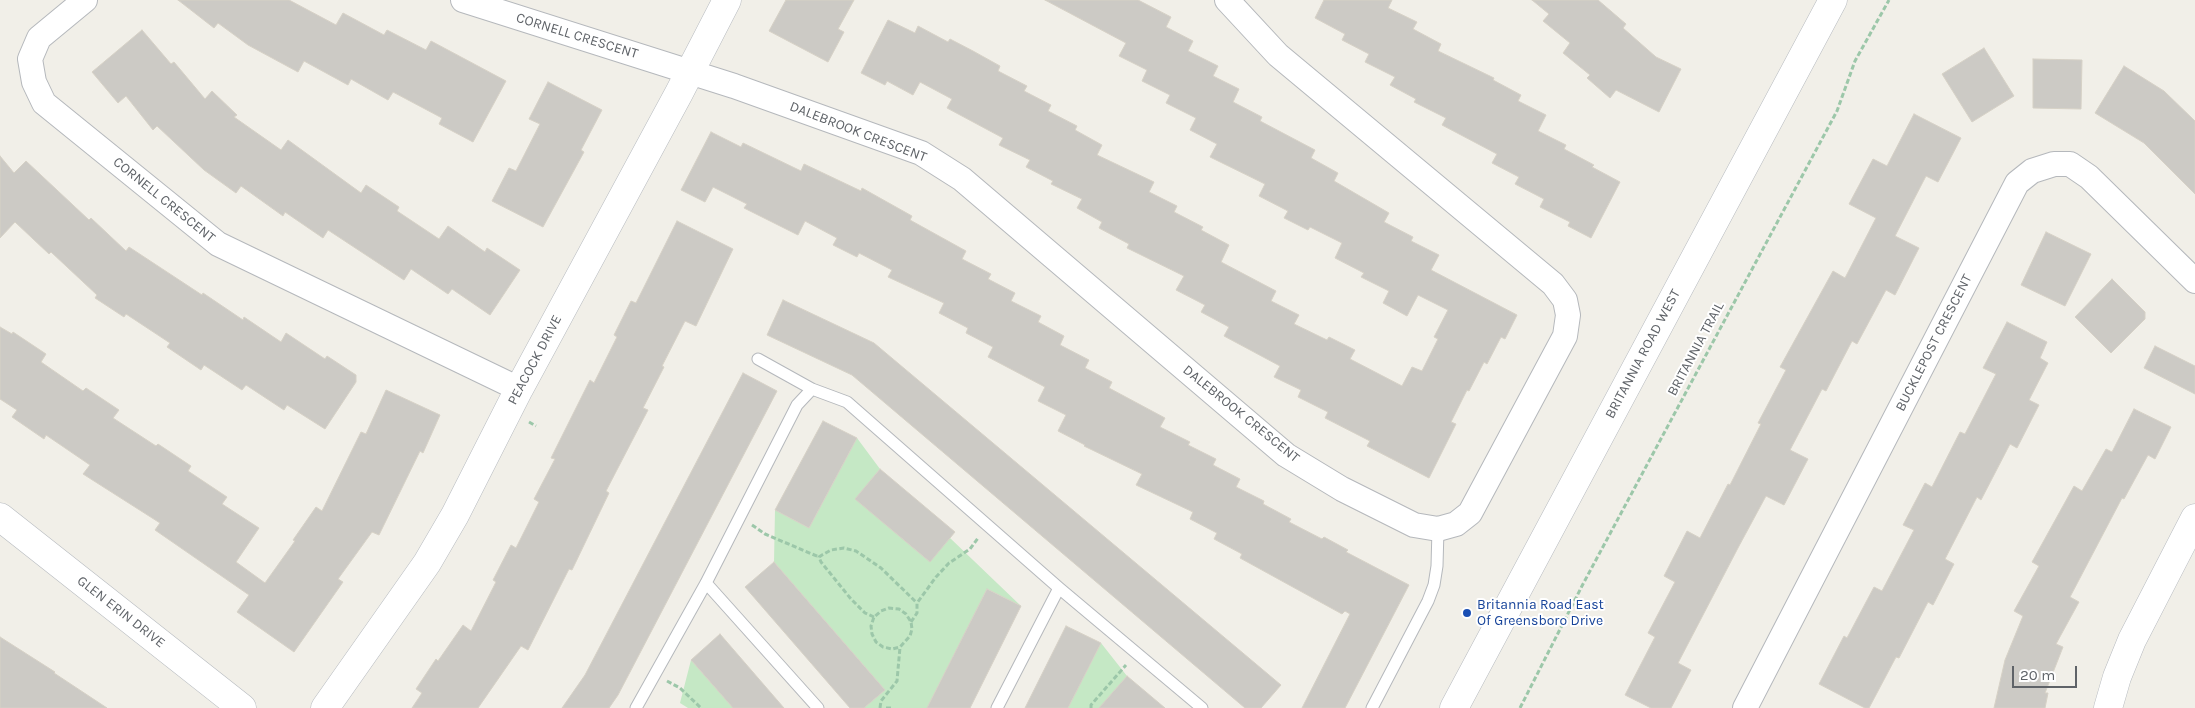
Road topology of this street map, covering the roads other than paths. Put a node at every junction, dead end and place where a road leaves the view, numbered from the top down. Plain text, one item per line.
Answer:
1 (85, 0) edge
2 (463, 0) edge
3 (727, 0) edge
4 (1227, 0) edge
5 (1833, 0) edge
6 (690, 72) junction
7 (2195, 281) edge
8 (758, 359) dead end
9 (519, 389) junction
10 (812, 389) junction
11 (0, 517) edge
12 (2195, 518) edge
13 (1438, 530) junction
14 (706, 583) junction
15 (1059, 588) junction
16 (242, 708) edge
17 (325, 708) edge
18 (636, 708) edge
19 (818, 708) edge
20 (997, 708) edge
21 (1202, 708) edge
22 (1372, 708) edge
23 (1454, 708) edge
24 (1745, 708) edge
25 (2108, 708) edge

1 - 9 street, CORNELL CRESCENT
2 - 6 street, CORNELL CRESCENT
3 - 6 street, PEACOCK DRIVE
4 - 13 street
5 - 23 street, BRITANNIA ROAD WEST
6 - 9 street, PEACOCK DRIVE
6 - 13 street, DALEBROOK CRESCENT
7 - 24 street, BUCKLEPOST CRESCENT
8 - 10 lane
9 - 17 street, PEACOCK DRIVE
10 - 14 lane
10 - 15 lane
11 - 16 street, GLEN ERIN DRIVE
12 - 25 street
13 - 22 lane
14 - 18 lane
14 - 19 lane
15 - 20 lane
15 - 21 lane

